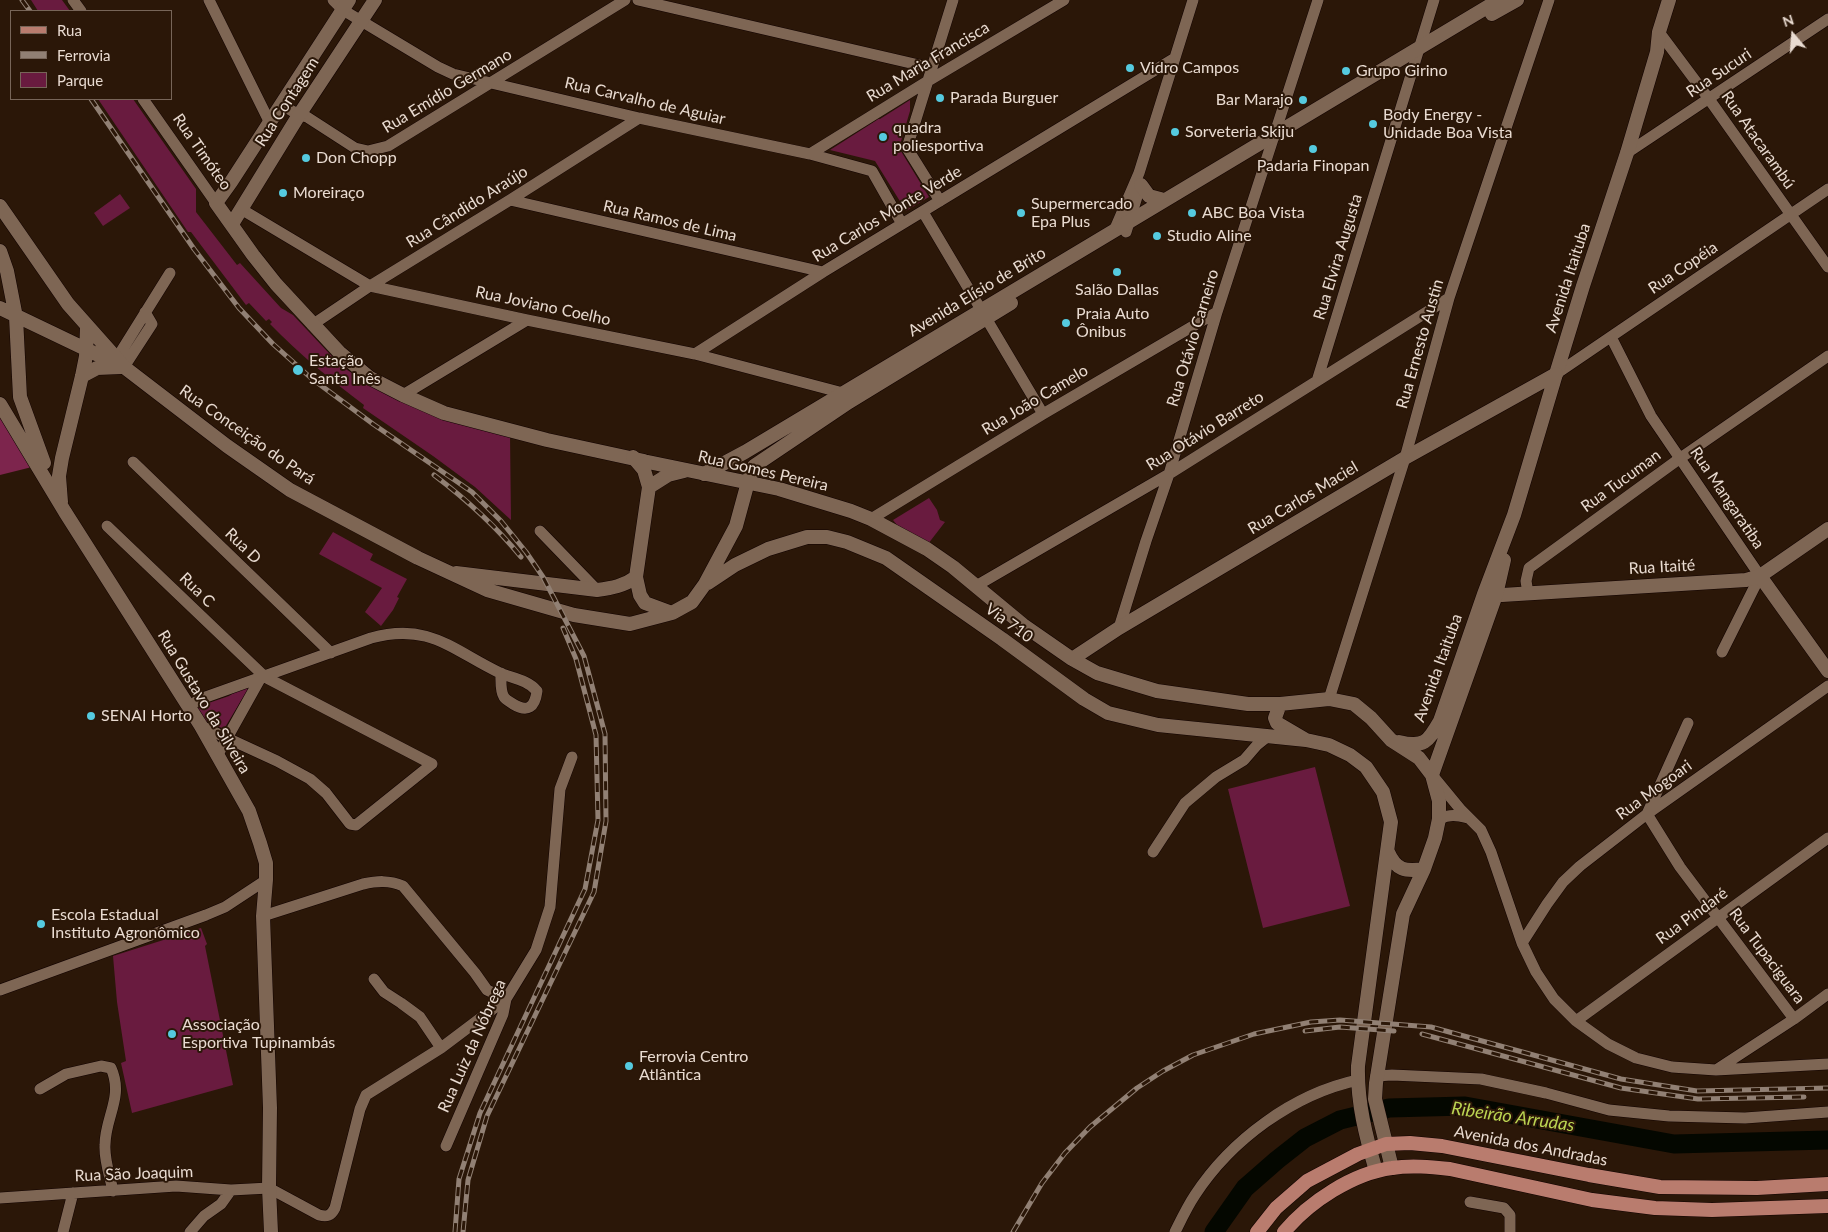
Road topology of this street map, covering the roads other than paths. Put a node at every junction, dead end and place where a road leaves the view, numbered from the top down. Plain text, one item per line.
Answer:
1 (209, 0) edge
2 (375, 0) edge
3 (625, 0) edge
4 (638, 0) edge
5 (953, 0) edge
6 (1064, 0) edge
7 (1193, 0) edge
8 (1318, 0) edge
9 (1434, 0) edge
10 (1499, 0) edge
11 (1516, 0) edge
12 (1549, 0) edge
13 (1669, 0) edge
14 (1678, 0) edge
15 (342, 3) edge
16 (1828, 19) edge
17 (362, 20) junction
18 (1662, 35) junction
19 (1417, 54) junction
20 (1175, 58) junction
21 (932, 68) junction
22 (928, 81) junction
23 (493, 83) junction
24 (1709, 99) junction
25 (144, 100) edge
26 (282, 105) junction
27 (299, 115) junction
28 (639, 118) junction
29 (270, 123) junction
30 (1273, 140) junction
31 (1627, 152) junction
32 (810, 154) junction
33 (1140, 179) junction
34 (1828, 189) edge
35 (510, 200) junction
36 (1164, 200) junction
37 (216, 202) junction
38 (940, 202) junction
39 (0, 206) edge
40 (241, 209) junction
41 (923, 212) junction
42 (1791, 215) junction
43 (232, 224) junction
44 (902, 224) junction
45 (1123, 228) junction
46 (0, 251) edge
47 (1828, 267) edge
48 (823, 272) junction
49 (4, 273) edge
50 (170, 273) dead end
51 (370, 286) junction
52 (1449, 298) junction
53 (0, 308) edge
54 (1217, 312) junction
55 (984, 314) junction
56 (16, 317) junction
57 (527, 320) junction
58 (312, 324) junction
59 (87, 327) junction
60 (1611, 337) junction
61 (86, 350) junction
62 (695, 354) junction
63 (1828, 356) edge
64 (120, 363) junction
65 (1556, 374) junction
66 (82, 376) junction
67 (1317, 381) junction
68 (404, 395) junction
69 (846, 398) junction
70 (0, 404) edge
71 (1043, 414) junction
72 (633, 457) junction
73 (1405, 458) junction
74 (1679, 459) junction
75 (133, 462) dead end
76 (687, 471) junction
77 (704, 474) junction
78 (1169, 474) junction
79 (748, 482) junction
80 (648, 487) junction
81 (61, 505) junction
82 (871, 519) junction
83 (107, 526) dead end
84 (1828, 529) edge
85 (540, 531) dead end
86 (446, 572) junction
87 (1760, 576) junction
88 (636, 577) junction
89 (705, 584) junction
90 (976, 586) junction
91 (597, 590) junction
92 (1528, 593) junction
93 (1490, 594) junction
94 (672, 613) junction
95 (1119, 628) junction
96 (1722, 652) dead end
97 (331, 653) junction
98 (1072, 659) junction
99 (1828, 671) edge
100 (501, 673) dead end
101 (262, 678) junction
102 (1828, 686) edge
103 (1329, 699) junction
104 (1280, 704) junction
105 (188, 706) junction
106 (1688, 723) dead end
107 (201, 726) junction
108 (1240, 734) junction
109 (1267, 737) junction
110 (227, 738) junction
111 (1306, 740) junction
112 (1391, 740) junction
113 (1251, 752) junction
114 (217, 756) junction
115 (572, 757) dead end
116 (1432, 775) junction
117 (1647, 814) junction
118 (1470, 818) junction
119 (1439, 820) junction
120 (1828, 838) edge
121 (1153, 852) dead end
122 (1388, 852) junction
123 (1424, 869) junction
124 (266, 880) junction
125 (263, 916) junction
126 (1718, 918) junction
127 (1522, 944) junction
128 (374, 979) dead end
129 (0, 990) edge
130 (1828, 994) edge
131 (506, 999) junction
132 (1794, 1019) junction
133 (1576, 1021) junction
134 (441, 1048) junction
135 (1828, 1064) edge
136 (1716, 1070) junction
137 (1376, 1076) junction
138 (1358, 1086) junction
139 (40, 1089) dead end
140 (1828, 1112) edge
141 (1385, 1139) junction
142 (1369, 1144) junction
143 (446, 1146) dead end
144 (1392, 1168) junction
145 (1376, 1172) junction
146 (1828, 1184) edge
147 (269, 1188) junction
148 (231, 1190) junction
149 (113, 1192) junction
150 (73, 1193) junction
151 (0, 1198) edge
152 (1470, 1202) dead end
153 (1828, 1206) edge
154 (64, 1232) edge
155 (190, 1232) edge
156 (271, 1232) edge
157 (1174, 1232) edge
158 (1257, 1232) edge
159 (1284, 1232) edge
160 (1510, 1232) edge

1 - 29 street
2 - 17 main road, Rua Contagem
3 - 23 street, Rua Emídio Germano
4 - 21 street
5 - 21 street
6 - 22 street, Rua Maria Francisca
7 - 20 street
8 - 30 street, Rua Otávio Carneiro
9 - 19 street, Rua Elvira Augusta
10 - 19 main road, Avenida Elísio de Brito
11 - 19 main road, Avenida Elísio de Brito
12 - 52 street, Rua Ernesto Austin
13 - 18 main road, Avenida Itaituba
14 - 18 main road, Avenida Itaituba
15 - 17 street, Rua Carvalho de Aguiar
15 - 26 main road, Rua Contagem
16 - 24 street, Rua Sucuri
17 - 23 street, Rua Carvalho de Aguiar
17 - 27 main road, Rua Contagem
18 - 24 street, Rua Atacarambú
18 - 31 main road, Avenida Itaituba
19 - 30 main road, Avenida Elísio de Brito
19 - 67 street, Rua Elvira Augusta
20 - 33 street
20 - 38 street, Rua Carlos Monte Verde
21 - 22 street
22 - 32 street, Rua Maria Francisca
22 - 38 street
23 - 27 street, Rua Emídio Germano
23 - 28 street, Rua Carvalho de Aguiar
24 - 31 street, Rua Sucuri
24 - 42 street, Rua Atacarambú
25 - 37 street, Rua Timóteo
26 - 27 street, Rua Emídio Germano
26 - 29 main road, Rua Contagem
27 - 40 main road, Rua Contagem
28 - 32 street, Rua Carvalho de Aguiar
28 - 35 street, Rua Cândido Araújo
29 - 37 main road, Rua Contagem
30 - 36 main road, Avenida Elísio de Brito
30 - 45 main road, Avenida Elísio de Brito
30 - 54 street, Rua Otávio Carneiro
31 - 65 main road, Avenida Itaituba
32 - 44 street, Rua Carvalho de Aguiar
33 - 36 main road
33 - 45 street
33 - 45 street
34 - 42 street, Rua Copéia
35 - 48 street, Rua Ramos de Lima
35 - 51 street, Rua Cândido Araújo
36 - 45 main road, Avenida Elísio de Brito
37 - 43 main road, Rua Timóteo
38 - 41 street, Rua Carlos Monte Verde
39 - 59 main road, Rua Conceição do Pará
40 - 43 main road, Rua Contagem
40 - 51 street, Rua Joviano Coelho
41 - 44 street, Rua Carlos Monte Verde
41 - 55 street
42 - 47 street, Rua Atacarambú
42 - 60 street, Rua Copéia
43 - 58 main road, Rua Gomes Pereira
44 - 48 street, Rua Carlos Monte Verde
45 - 55 main road, Avenida Elísio de Brito
46 - 49 main road
48 - 62 street, Rua Carlos Monte Verde
49 - 56 main road
50 - 64 street
51 - 57 street, Rua Joviano Coelho
51 - 58 street, Rua Cândido Araújo
52 - 67 street, Rua Otávio Barreto
52 - 73 street, Rua Ernesto Austin
53 - 56 main road
54 - 71 street, Rua João Camelo
54 - 78 street, Rua Otávio Carneiro
55 - 69 main road, Avenida Elísio de Brito
55 - 71 street
56 - 61 main road
56 - 81 main road
57 - 62 street, Rua Joviano Coelho
57 - 68 street
58 - 68 main road, Rua Gomes Pereira
59 - 61 main road
59 - 64 main road, Rua Conceição do Pará
60 - 65 street, Rua Copéia
60 - 74 street, Rua Mangaratiba
61 - 64 main road
61 - 66 main road
62 - 69 street, Rua Joviano Coelho
63 - 74 street, Rua Tucuman
64 - 66 main road
64 - 86 main road, Rua Conceição do Pará
65 - 73 main road, Rua Carlos Maciel
65 - 93 main road, Avenida Itaituba
66 - 81 main road
67 - 78 street, Rua Otávio Barreto
68 - 72 main road, Rua Gomes Pereira
69 - 77 main road, Avenida Elísio de Brito
69 - 79 main road, Avenida Elísio de Brito
70 - 81 main road, Rua Gustavo da Silveira
71 - 82 street, Rua João Camelo
72 - 76 main road, Rua Gomes Pereira
72 - 80 main road
73 - 95 main road, Rua Carlos Maciel
73 - 103 street, Rua Ernesto Austin
74 - 87 street, Rua Mangaratiba
74 - 92 street, Rua Tucuman
75 - 97 street, Rua D
76 - 77 main road, Rua Gomes Pereira
76 - 80 main road
77 - 79 main road, Rua Gomes Pereira
78 - 90 street, Rua Otávio Barreto
78 - 95 street, Rua Otávio Carneiro
79 - 82 main road, Rua Gomes Pereira
79 - 89 main road, Avenida Elísio de Brito
80 - 88 main road
81 - 105 main road, Rua Gustavo da Silveira
82 - 90 main road, Rua Gomes Pereira
83 - 101 street, Rua C
84 - 87 main road, Rua Itaité
85 - 91 street
86 - 91 main road
86 - 94 main road, Rua Conceição do Pará
87 - 92 main road, Rua Itaité
87 - 96 street
87 - 99 main road, Rua Mangaratiba
88 - 91 main road
88 - 94 main road
89 - 94 main road
89 - 108 main road, Via 710
90 - 98 main road, Rua Gomes Pereira
92 - 93 main road, Rua Itaité
93 - 112 main road, Avenida Itaituba
93 - 116 main road, Avenida Itaituba
95 - 98 main road, Rua Carlos Maciel
97 - 100 street
97 - 101 street
98 - 104 main road, Rua Gomes Pereira
101 - 105 street
101 - 110 street
101 - 110 street, Rua C
102 - 117 street, Rua Mogoari
103 - 104 main road, Rua Gomes Pereira
103 - 112 main road, Rua Gomes Pereira
104 - 111 main road
105 - 107 main road, Rua Gustavo da Silveira
106 - 117 street
107 - 110 street
107 - 114 main road, Rua Gustavo da Silveira
108 - 109 main road, Via 710
108 - 113 street
109 - 111 main road, Via 710
109 - 113 street
110 - 114 street
111 - 122 main road
112 - 116 main road, Rua Gomes Pereira
113 - 121 street
114 - 124 main road, Rua Gustavo da Silveira
115 - 131 street, Rua Luiz da Nóbrega
116 - 118 street
116 - 119 main road
117 - 126 street, Rua Tupaciguara
117 - 127 street, Rua Mogoari
118 - 119 street
118 - 127 street
119 - 123 main road
120 - 126 street, Rua Pindaré
122 - 123 main road
122 - 138 main road
123 - 137 main road
124 - 125 main road, Rua Gustavo da Silveira
124 - 129 street
125 - 131 street
125 - 147 main road, Rua Gustavo da Silveira
126 - 132 street, Rua Tupaciguara
126 - 133 street, Rua Pindaré
127 - 133 street
128 - 134 street
130 - 132 street
131 - 134 street
131 - 143 street, Rua Luiz da Nóbrega
132 - 136 street
133 - 136 street
134 - 147 street
135 - 136 street
137 - 140 street
137 - 141 main road
138 - 142 main road
138 - 157 street
139 - 149 street
141 - 142 main road, Avenida dos Andradas
141 - 144 main road
141 - 146 main road, Avenida dos Andradas
142 - 145 main road
142 - 158 main road, Avenida dos Andradas
144 - 145 main road
144 - 153 main road
145 - 159 main road
147 - 148 street, Rua São Joaquim
147 - 156 main road, Rua Gustavo da Silveira
148 - 149 street, Rua São Joaquim
148 - 155 street
149 - 150 street, Rua São Joaquim
150 - 151 street, Rua São Joaquim
150 - 154 street
152 - 160 street

